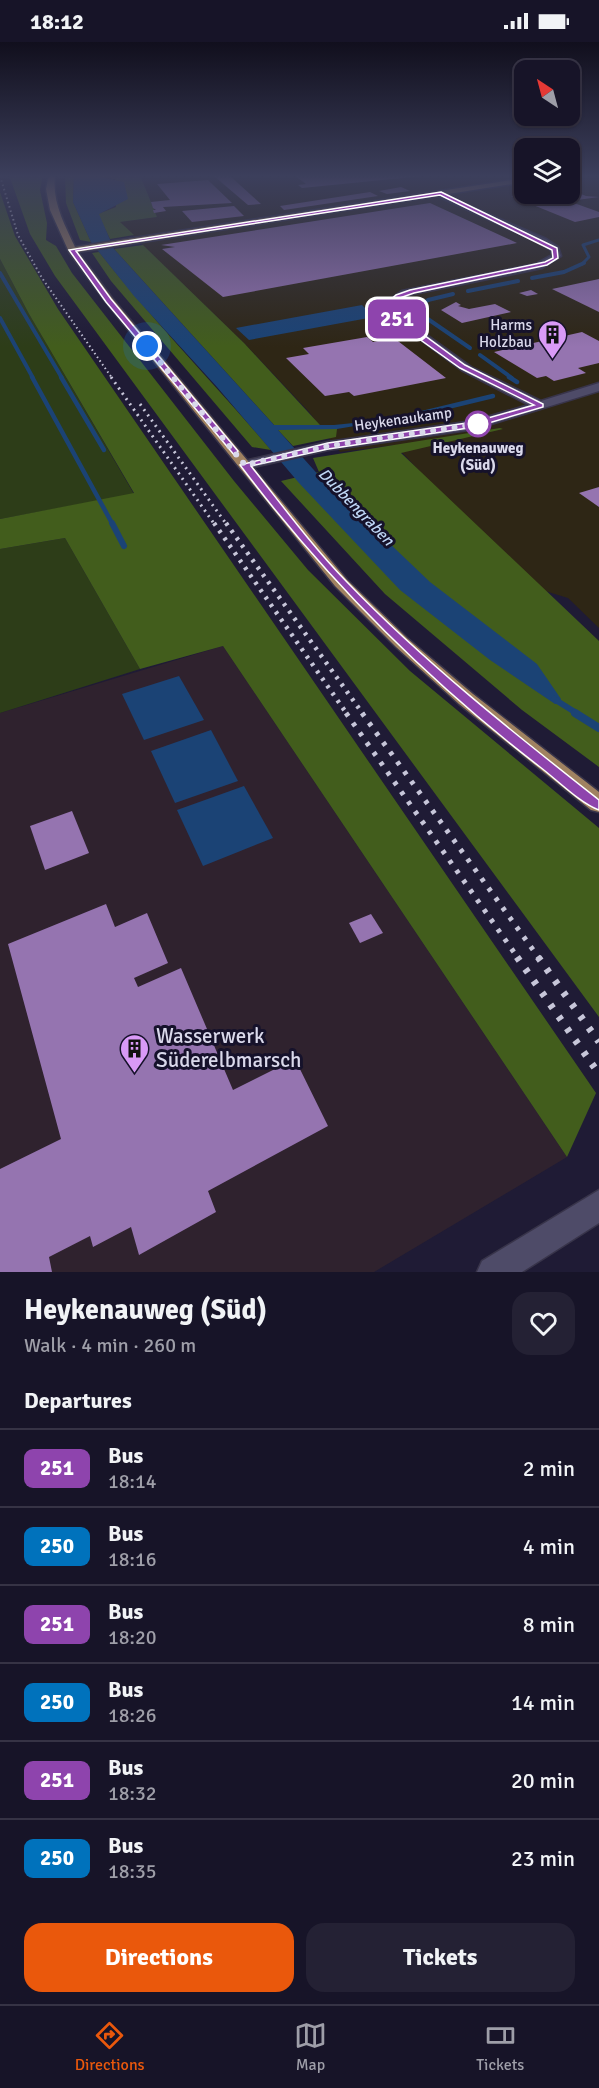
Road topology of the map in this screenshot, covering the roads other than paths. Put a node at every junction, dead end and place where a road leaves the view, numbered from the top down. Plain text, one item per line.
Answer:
1 (64, 232) edge
2 (189, 232) edge
3 (524, 232) edge
4 (72, 250) junction
5 (599, 387) edge
6 (541, 406) junction
7 (245, 465) junction
8 (599, 804) edge
9 (599, 1205) edge
10 (493, 1272) edge

1 - 4 main road
2 - 4 main road
3 - 6 street
4 - 7 main road
5 - 6 street, Heykenaukamp
6 - 7 street, Heykenaukamp
7 - 8 main road
9 - 10 street

